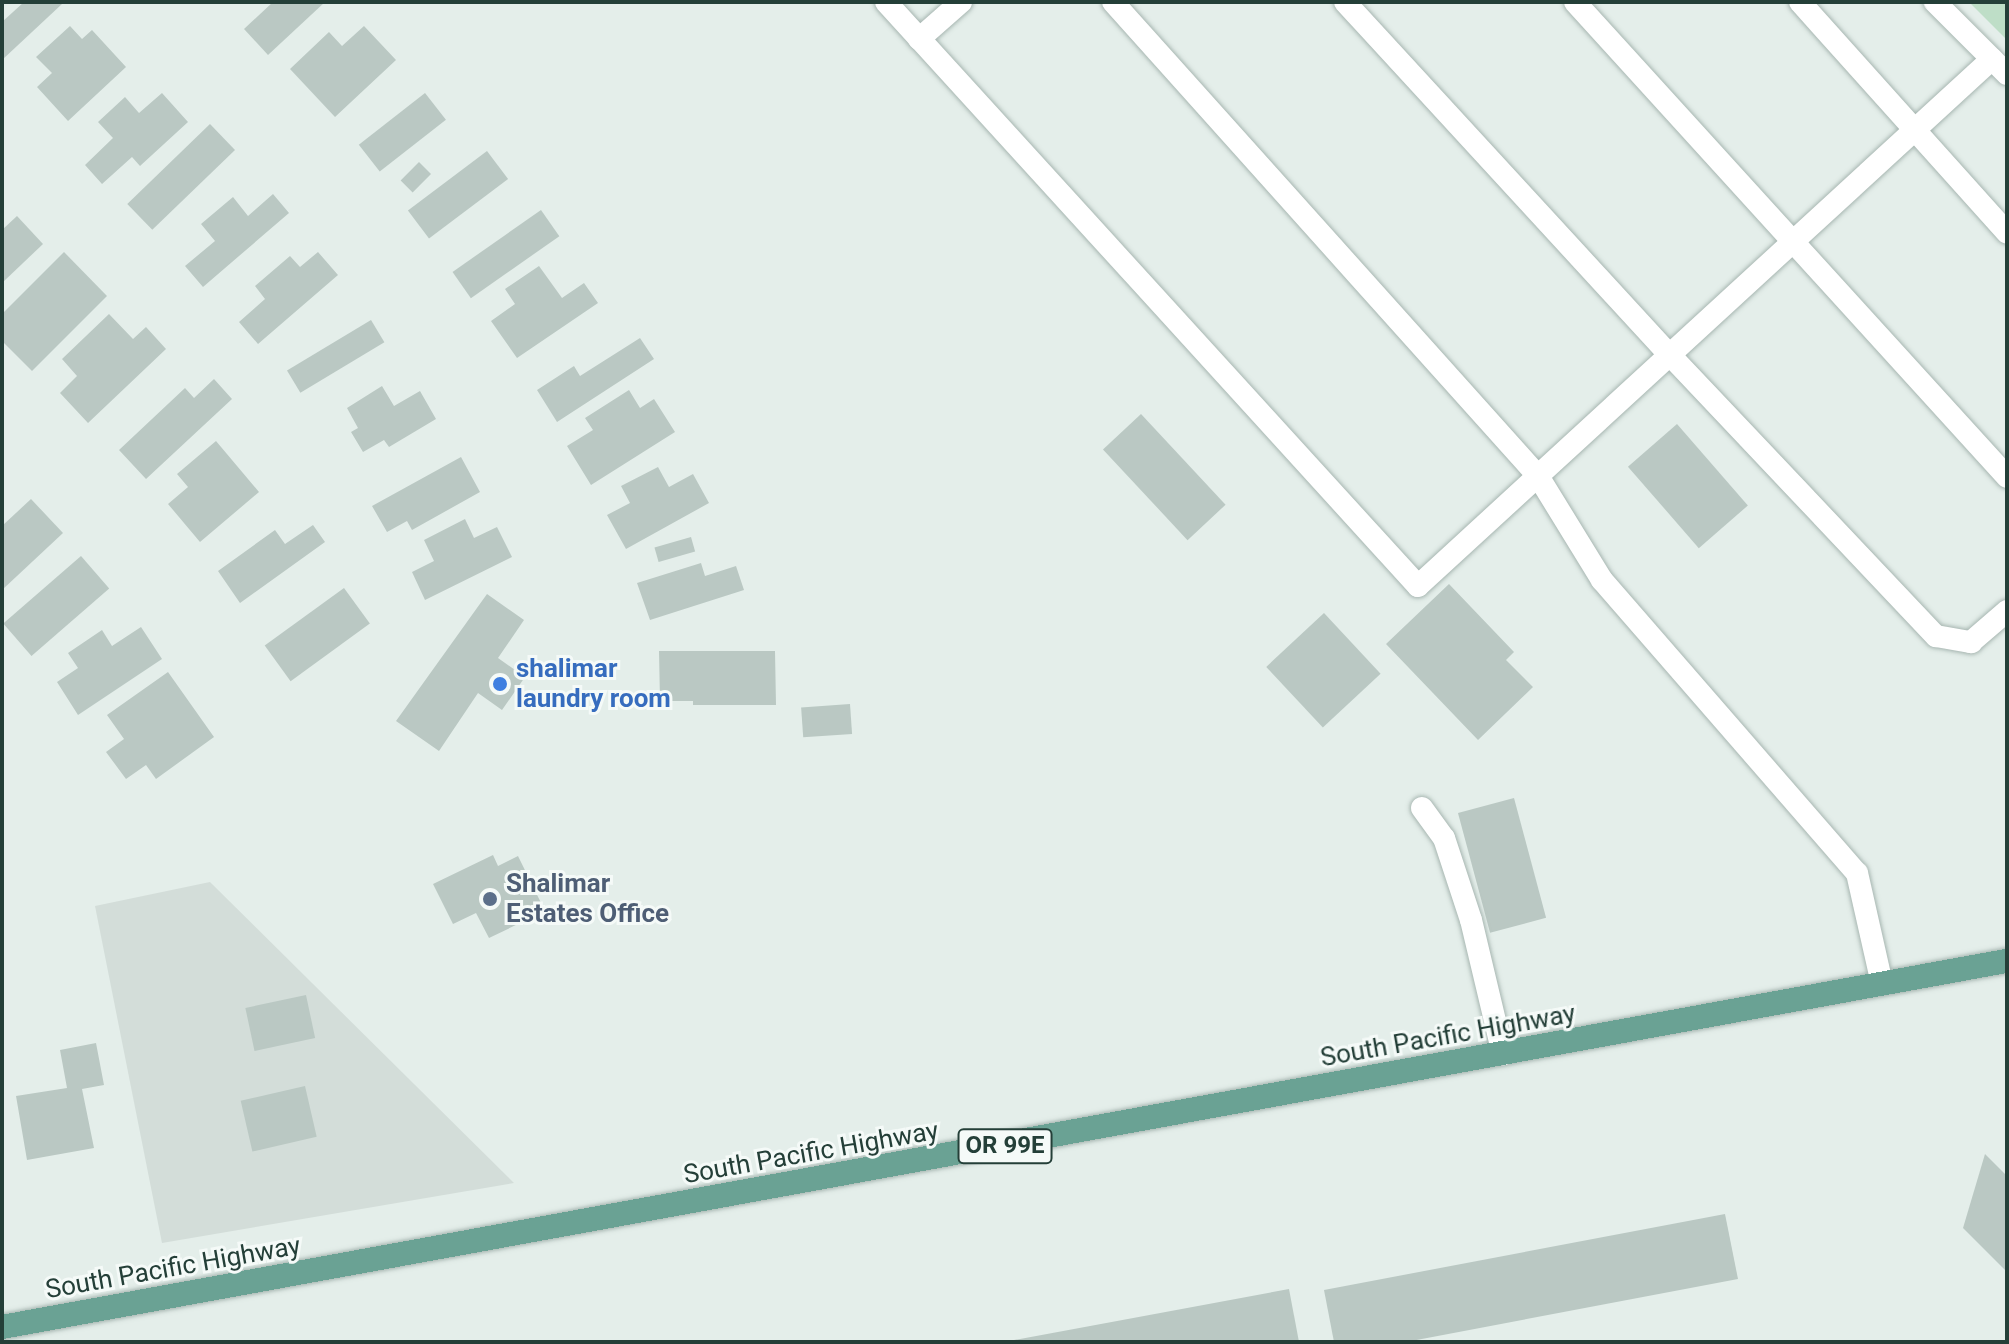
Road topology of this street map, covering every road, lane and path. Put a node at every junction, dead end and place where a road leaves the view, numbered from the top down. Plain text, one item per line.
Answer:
1 (886, 2) edge
2 (961, 2) edge
3 (1113, 2) edge
4 (1345, 2) edge
5 (1575, 2) edge
6 (1800, 2) edge
7 (1935, 2) edge
8 (919, 39) junction
9 (2000, 67) edge
10 (1915, 131) junction
11 (2007, 233) edge
12 (1793, 242) junction
13 (1670, 355) junction
14 (1538, 476) junction
15 (2007, 477) edge
16 (2007, 611) edge
17 (1422, 808) dead end
18 (2007, 961) edge
19 (1882, 984) junction
20 (1503, 1054) junction
21 (2, 1327) edge

1 - 8 lane
2 - 8 lane
3 - 14 lane
4 - 13 lane
5 - 12 lane
6 - 10 lane
7 - 9 lane
8 - 14 lane
9 - 10 lane
10 - 11 lane
10 - 12 lane
12 - 13 lane
12 - 15 lane
13 - 14 lane
13 - 16 lane
14 - 19 lane
17 - 20 lane
18 - 19 main road, South Pacific Highway / OR 99E
19 - 20 main road, South Pacific Highway / OR 99E
20 - 21 main road, South Pacific Highway / OR 99E

